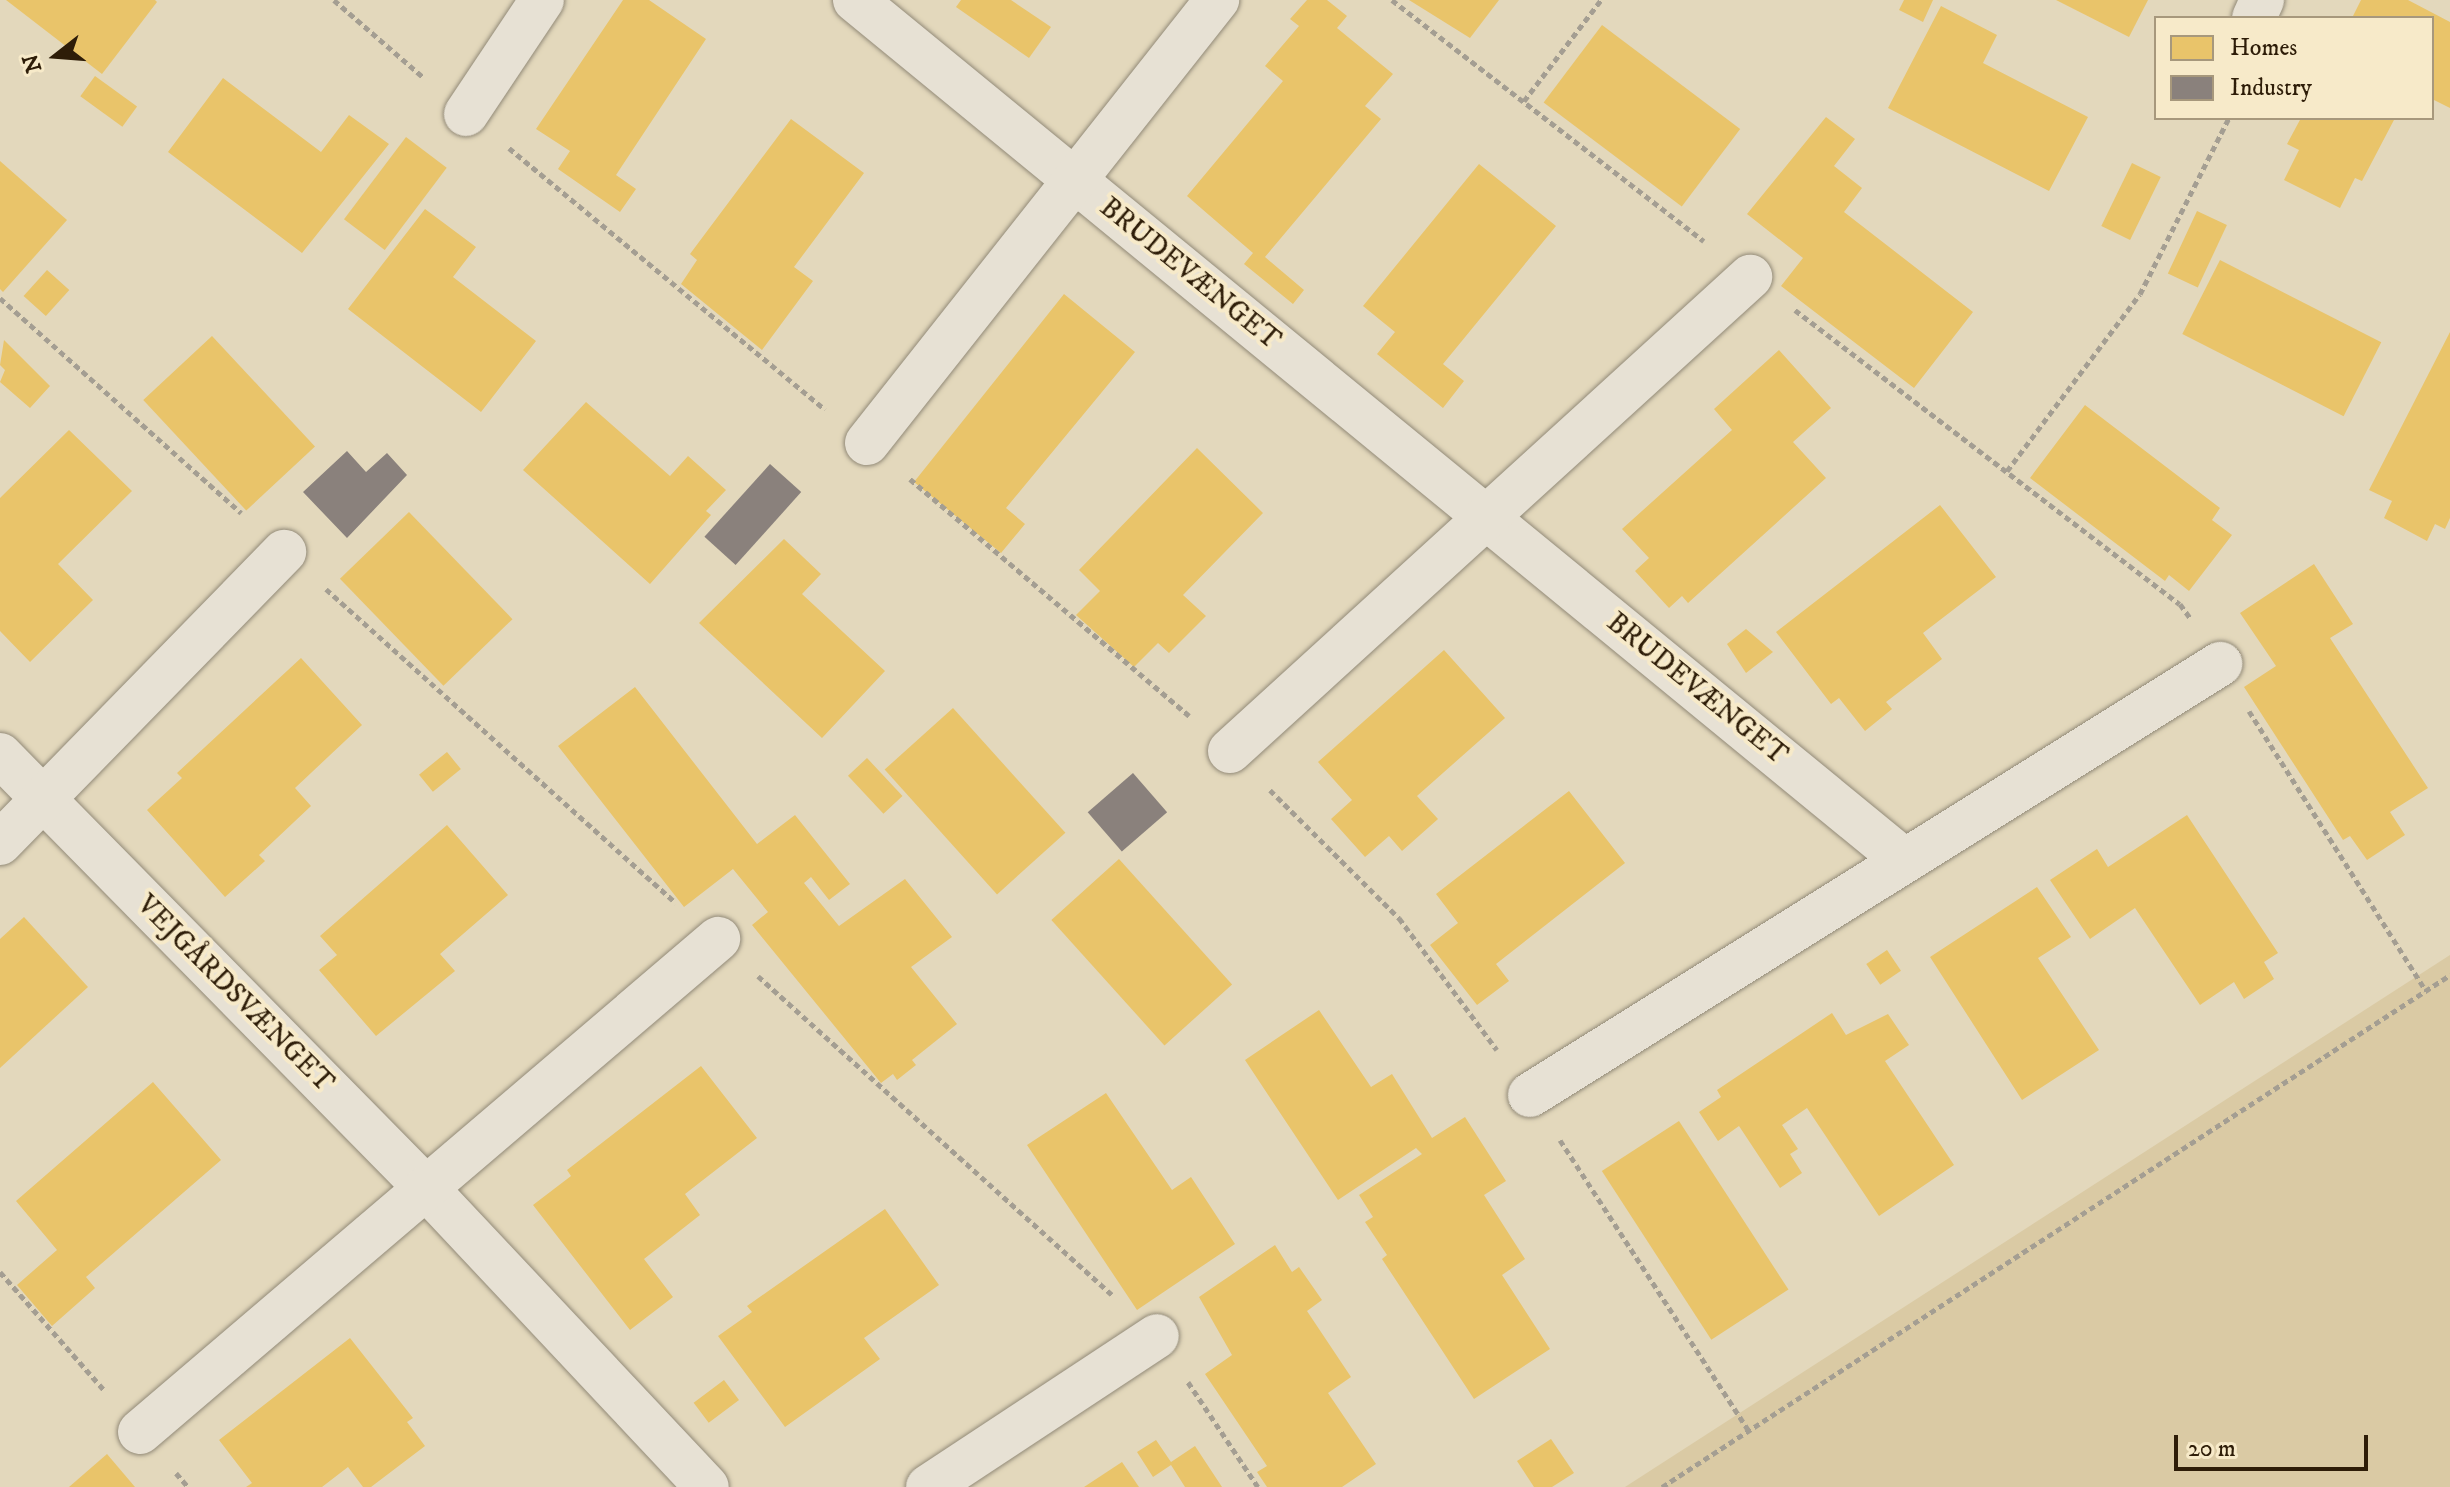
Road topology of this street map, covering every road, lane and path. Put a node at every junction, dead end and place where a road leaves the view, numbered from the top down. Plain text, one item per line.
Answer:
1 (334, 0) edge
2 (542, 0) edge
3 (855, 0) edge
4 (1217, 0) edge
5 (1392, 0) edge
6 (1601, 0) edge
7 (1524, 101) junction
8 (466, 114) junction
9 (2228, 120) edge
10 (1076, 181) junction
11 (1750, 277) junction
12 (0, 298) edge
13 (867, 443) junction
14 (2007, 471) junction
15 (1490, 519) junction
16 (284, 552) junction
17 (2220, 664) junction
18 (1230, 751) junction
19 (0, 755) edge
20 (45, 800) junction
21 (0, 843) edge
22 (1904, 860) junction
23 (718, 939) junction
24 (2450, 975) edge
25 (2426, 991) junction
26 (1530, 1095) junction
27 (426, 1188) junction
28 (0, 1272) edge
29 (1157, 1336) junction
30 (1749, 1431) junction
31 (140, 1432) junction
32 (188, 1487) edge
33 (707, 1487) edge
34 (928, 1487) edge
35 (1258, 1487) edge
36 (1662, 1487) edge

1 - 8 path
2 - 8 street
3 - 10 street, BRUDEVÆNGET
4 - 10 street, BRUDEVÆNGET
5 - 7 path
6 - 7 path
7 - 11 path
8 - 13 path
9 - 14 path
10 - 13 street, BRUDEVÆNGET
10 - 15 street, BRUDEVÆNGET
11 - 14 path
11 - 15 street
12 - 16 path
13 - 18 path
14 - 17 path
15 - 18 street
15 - 22 street, BRUDEVÆNGET
16 - 20 street
16 - 23 path
17 - 22 street
17 - 25 path
18 - 26 path
19 - 20 street, VEJGÅRDSVÆNGET
20 - 21 street
20 - 27 street, VEJGÅRDSVÆNGET
22 - 26 street
23 - 27 street
23 - 29 path
24 - 25 path
25 - 30 path
26 - 30 path
27 - 31 street
27 - 33 street, VEJGÅRDSVÆNGET
28 - 31 path
29 - 34 street
29 - 35 path
30 - 36 path
31 - 32 path

